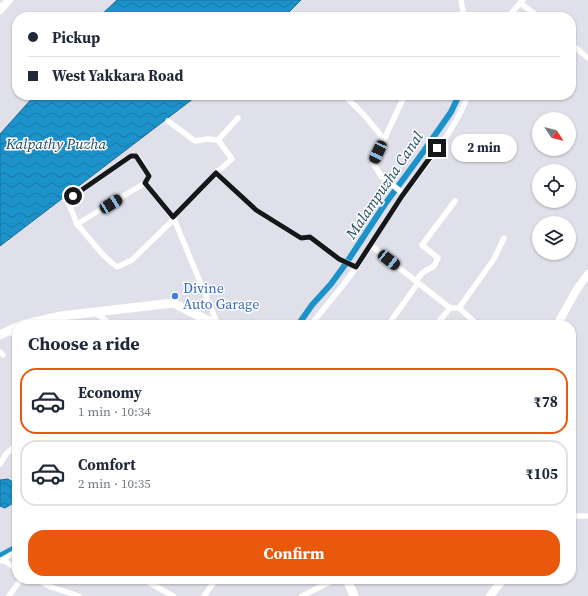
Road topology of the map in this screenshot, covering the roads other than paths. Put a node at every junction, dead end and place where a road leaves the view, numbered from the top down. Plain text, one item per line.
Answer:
1 (9, 0) edge
2 (461, 0) edge
3 (521, 1) edge
4 (0, 10) edge
5 (463, 12) edge
6 (512, 12) edge
7 (533, 12) edge
8 (576, 48) edge
9 (588, 58) edge
10 (349, 100) edge
11 (403, 100) edge
12 (466, 100) edge
13 (238, 118) dead end
14 (168, 121) dead end
15 (384, 139) junction
16 (218, 140) junction
17 (216, 173) junction
18 (145, 183) junction
19 (404, 194) junction
20 (455, 201) dead end
21 (173, 218) junction
22 (77, 224) junction
23 (504, 238) dead end
24 (370, 245) junction
25 (356, 267) junction
26 (588, 274) edge
27 (417, 282) junction
28 (450, 308) junction
29 (459, 308) junction
30 (95, 312) junction
31 (44, 320) edge
32 (105, 320) edge
33 (207, 320) edge
34 (216, 320) edge
35 (315, 320) edge
36 (391, 320) edge
37 (440, 320) edge
38 (472, 320) edge
39 (561, 320) edge
40 (12, 329) edge
41 (0, 335) edge
42 (12, 449) edge
43 (0, 464) edge
44 (576, 516) edge
45 (588, 516) edge
46 (12, 554) edge
47 (0, 560) edge
48 (12, 566) edge
49 (17, 584) edge
50 (45, 584) edge
51 (151, 584) edge
52 (212, 584) edge
53 (326, 584) edge
54 (349, 584) edge
55 (499, 584) edge
56 (9, 596) edge
57 (79, 596) edge
58 (173, 596) edge
59 (204, 596) edge
60 (302, 596) edge
61 (354, 596) edge
62 (490, 596) edge

1 - 4 street
2 - 5 street
3 - 6 street
3 - 7 street
8 - 9 street
10 - 15 street
11 - 15 street
12 - 19 street
13 - 16 street
14 - 16 street
15 - 19 street
16 - 17 street
17 - 21 street
17 - 25 street
18 - 21 street
18 - 22 street
18 - 22 street
19 - 24 street
20 - 27 street
21 - 22 street
21 - 34 street
23 - 29 street
24 - 25 street
24 - 27 street
25 - 35 street
26 - 39 street
27 - 28 street
27 - 36 street
28 - 29 street
28 - 37 street
29 - 38 street
30 - 31 main road
30 - 32 street
30 - 33 main road
40 - 41 main road
42 - 43 street
44 - 45 street
46 - 47 street
47 - 48 street
49 - 56 street
50 - 57 street
51 - 58 street
52 - 59 street
53 - 60 street
54 - 61 main road
55 - 62 street

